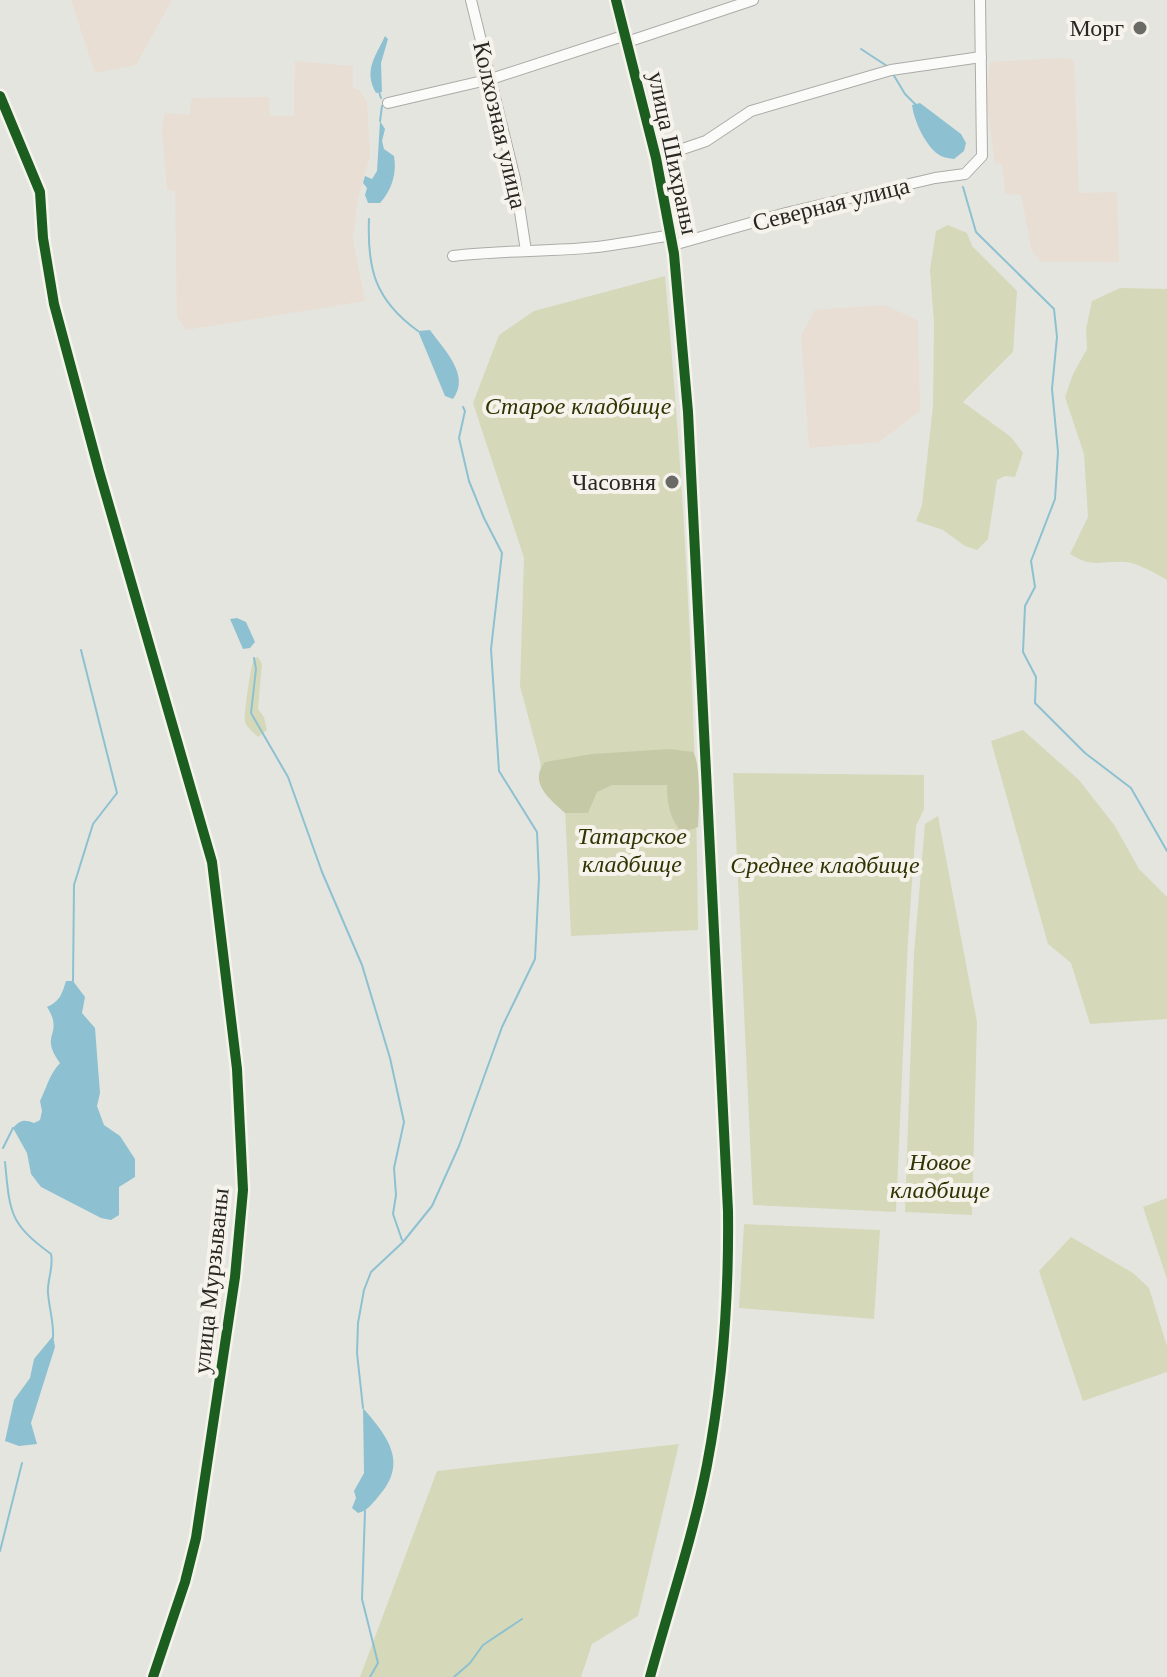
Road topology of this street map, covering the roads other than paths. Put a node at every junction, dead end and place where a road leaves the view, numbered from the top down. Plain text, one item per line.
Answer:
1 (471, 0) edge
2 (616, 0) edge
3 (753, 0) edge
4 (980, 0) edge
5 (626, 39) junction
6 (981, 57) junction
7 (491, 79) junction
8 (0, 96) edge
9 (388, 103) dead end
10 (656, 158) junction
11 (673, 240) junction
12 (526, 251) junction
13 (453, 256) dead end
14 (153, 1677) edge
15 (650, 1677) edge

1 - 7 street, Колхозная улица
2 - 5 street, улица Шихраны
3 - 5 street
4 - 6 street
5 - 7 street
5 - 10 street, улица Шихраны
6 - 10 street
6 - 11 street, Северная улица
7 - 9 street
7 - 12 street, Колхозная улица
8 - 14 street, улица Мурзываны
10 - 11 street, улица Шихраны
11 - 12 street, Северная улица
11 - 15 street, улица Шихраны
12 - 13 street, Северная улица

